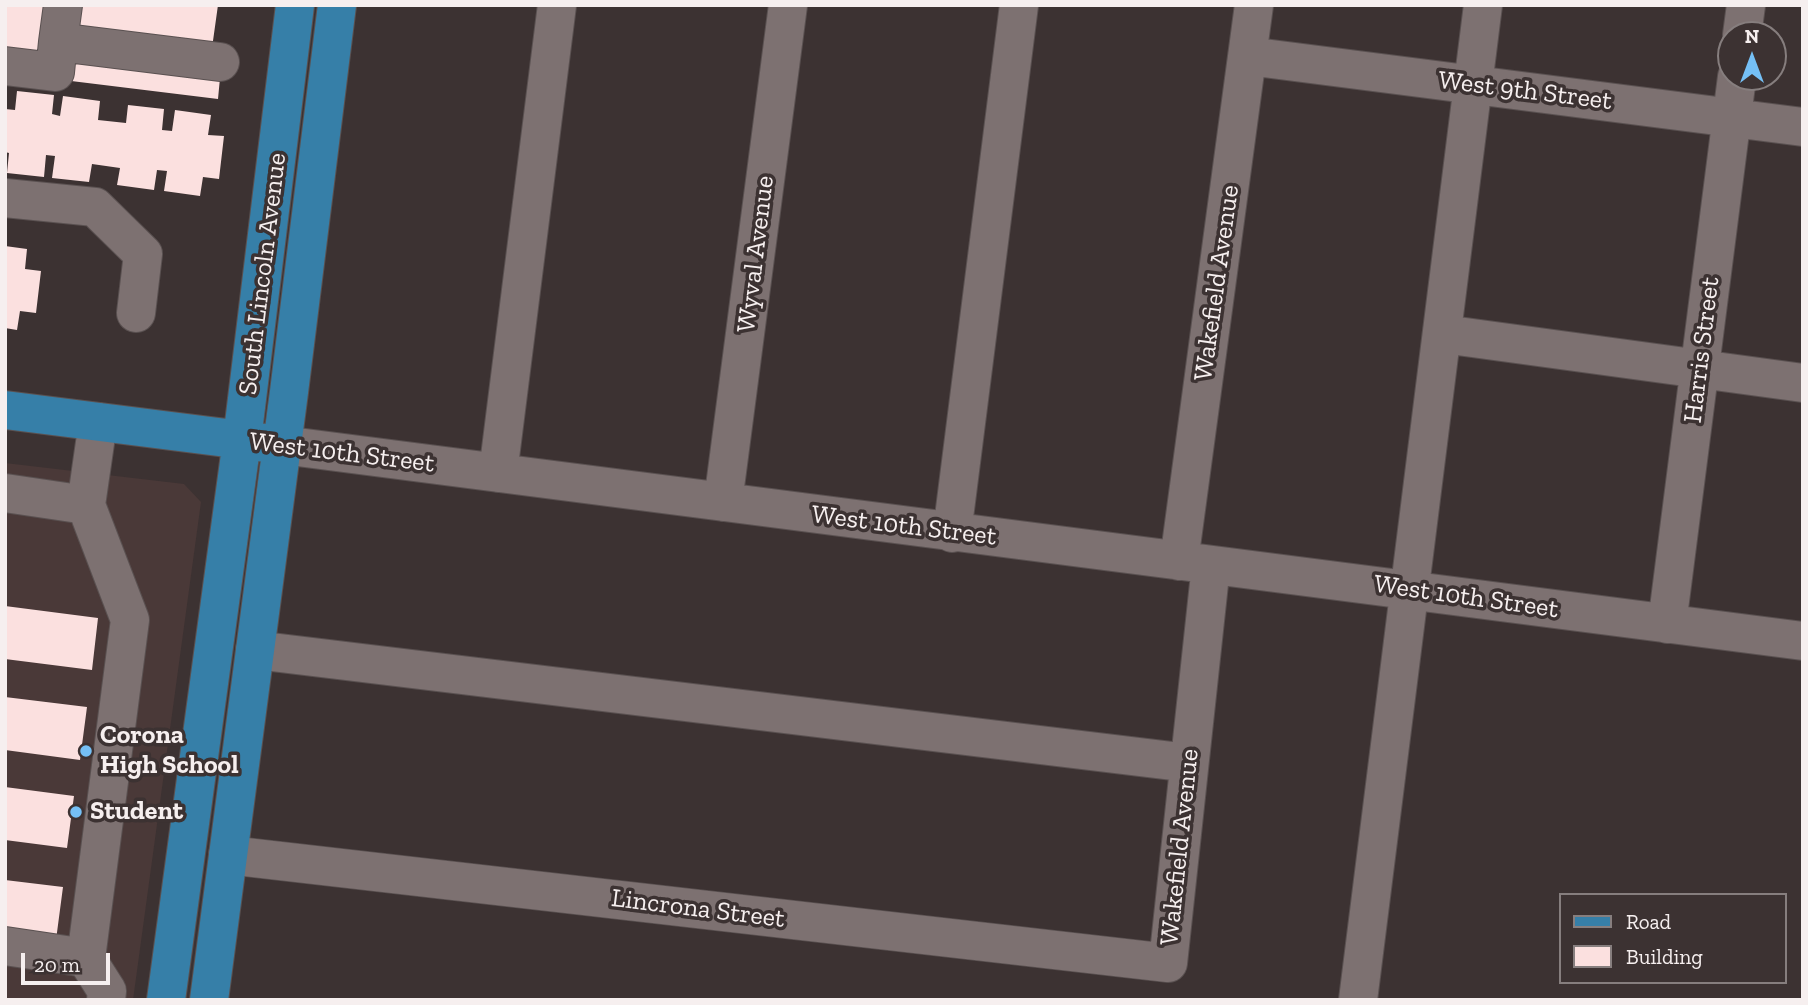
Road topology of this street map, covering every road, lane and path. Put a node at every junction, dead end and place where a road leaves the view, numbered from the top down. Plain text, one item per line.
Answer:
1 (295, 5) edge
2 (337, 5) edge
3 (557, 5) edge
4 (788, 5) edge
5 (1019, 5) edge
6 (1254, 5) edge
7 (1483, 5) edge
8 (61, 23) edge
9 (1248, 56) junction
10 (220, 62) dead end
11 (5, 66) edge
12 (1474, 85) junction
13 (1735, 91) edge
14 (1731, 118) junction
15 (1803, 127) edge
16 (5, 198) edge
17 (136, 313) dead end
18 (1443, 334) junction
19 (1699, 369) junction
20 (1803, 383) edge
21 (5, 410) edge
22 (97, 422) junction
23 (242, 440) junction
24 (282, 445) junction
25 (498, 473) junction
26 (5, 493) edge
27 (723, 502) junction
28 (86, 505) junction
29 (952, 533) junction
30 (1195, 563) junction
31 (1409, 589) junction
32 (1667, 624) junction
33 (1803, 641) edge
34 (255, 650) junction
35 (1189, 763) junction
36 (228, 855) junction
37 (5, 946) edge
38 (86, 958) junction
39 (1168, 963) joint
40 (106, 1000) edge
41 (166, 1000) edge
42 (209, 1000) edge
43 (1358, 1000) edge

1 - 23 main road, South Lincoln Avenue
2 - 24 main road, South Lincoln Avenue
3 - 25 street
4 - 27 street, Wyval Avenue
5 - 29 street
6 - 9 street, Wakefield Avenue
7 - 12 street
8 - 10 street
8 - 11 street
9 - 12 street, West 9th Street
9 - 30 street, Wakefield Avenue
12 - 14 street, West 9th Street
12 - 18 street
13 - 14 street, Harris Street
14 - 15 street, West 9th Street
14 - 19 street, Harris Street
16 - 17 street
18 - 19 street
18 - 31 street
19 - 20 street
19 - 32 street, Harris Street
21 - 22 main road, West 10th Street
22 - 23 main road, West 10th Street
22 - 28 street
23 - 24 main road, West 10th Street
23 - 41 main road, South Lincoln Avenue
24 - 25 street, West 10th Street
24 - 34 main road, South Lincoln Avenue
25 - 27 street, West 10th Street
26 - 28 street
27 - 29 street, West 10th Street
28 - 38 street
29 - 30 street, West 10th Street
30 - 31 street, West 10th Street
30 - 35 street, Wakefield Avenue
31 - 32 street, West 10th Street
31 - 43 street
32 - 33 street, West 10th Street
34 - 35 street
34 - 36 main road, South Lincoln Avenue
35 - 39 street, Wakefield Avenue
36 - 39 street, Lincrona Street
36 - 42 main road, South Lincoln Avenue
37 - 38 street
38 - 40 street

